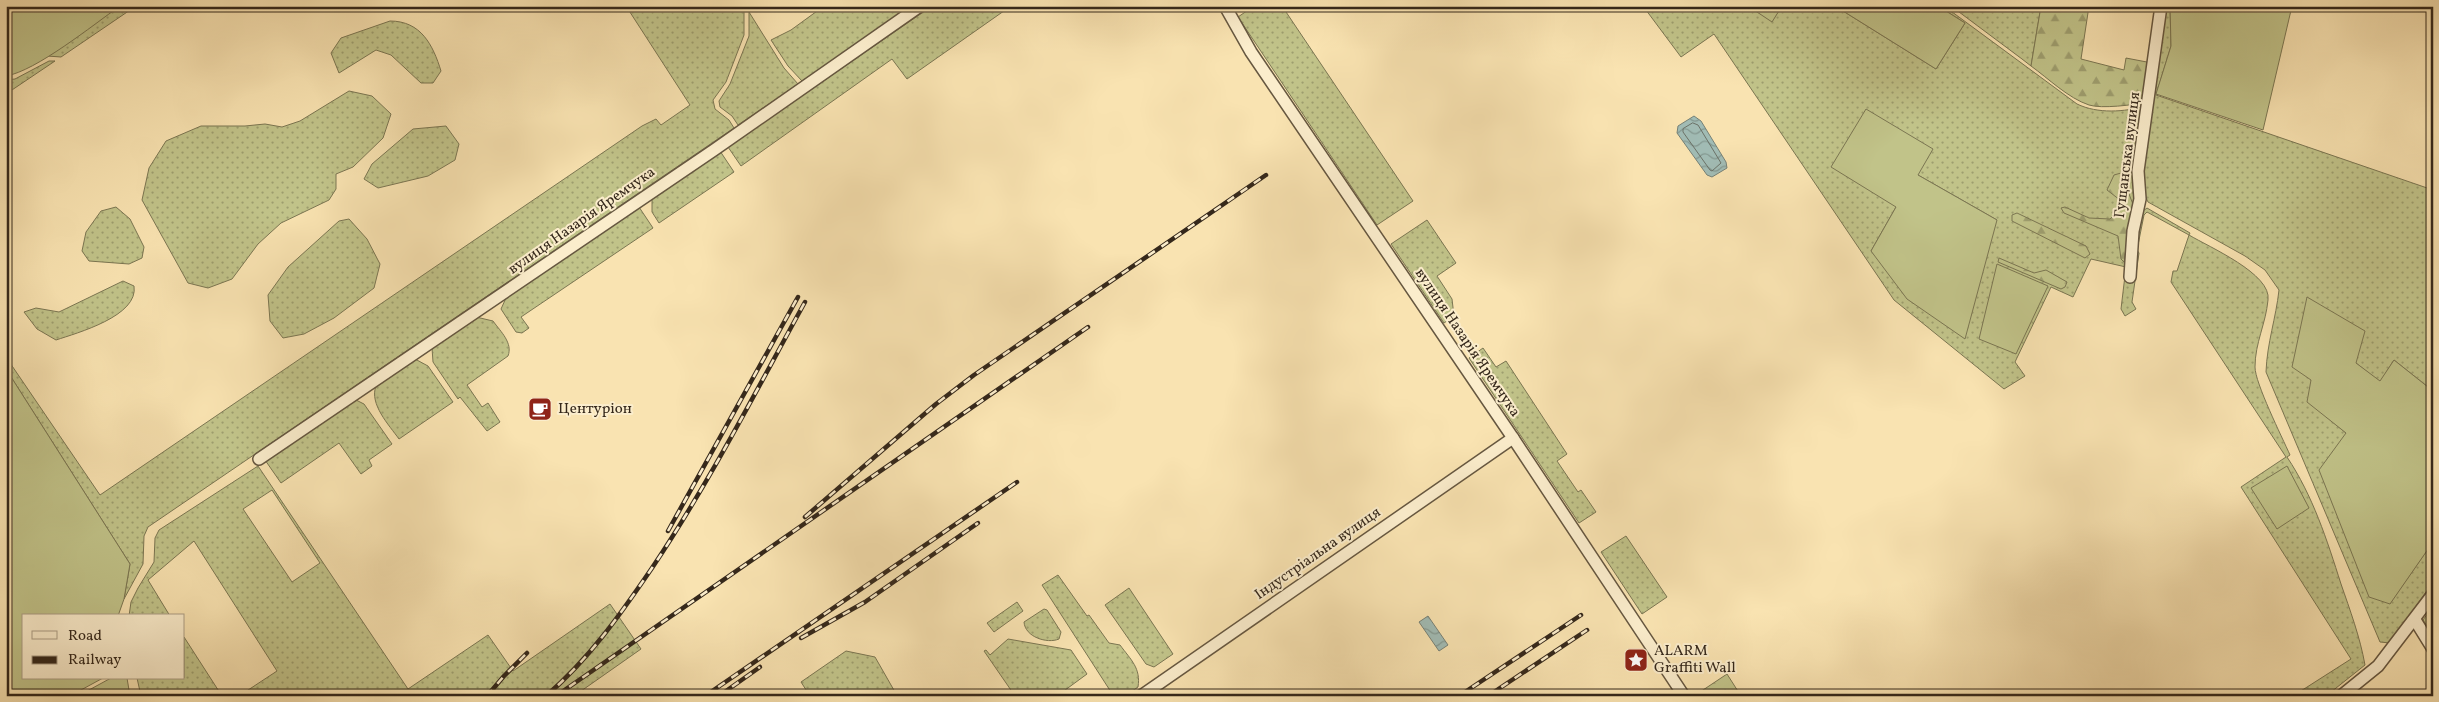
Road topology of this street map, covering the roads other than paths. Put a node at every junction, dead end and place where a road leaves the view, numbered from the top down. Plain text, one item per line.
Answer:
1 (920, 6) edge
2 (1225, 6) edge
3 (2161, 6) edge
4 (2130, 277) dead end
5 (1513, 438) junction
6 (259, 459) dead end
7 (2433, 594) edge
8 (2415, 620) junction
9 (2433, 650) edge
10 (1141, 696) edge
11 (1684, 696) edge
12 (2341, 696) edge

1 - 6 street, вулиця Назарія Яремчука
2 - 5 street, вулиця Назарія Яремчука
3 - 4 street, Гущанська вулиця
5 - 10 street, Індустріальна вулиця
5 - 11 street, вулиця Назарія Яремчука
7 - 8 street
8 - 9 street
8 - 12 street

